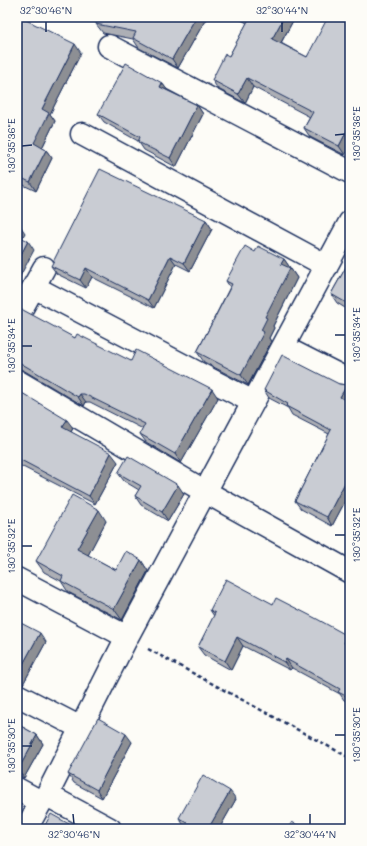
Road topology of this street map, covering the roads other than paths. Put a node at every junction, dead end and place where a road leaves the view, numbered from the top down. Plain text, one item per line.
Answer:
1 (108, 46) dead end
2 (82, 134) dead end
3 (350, 172) edge
4 (350, 222) edge
5 (338, 257) edge
6 (44, 268) dead end
7 (34, 287) junction
8 (22, 308) dead end
9 (283, 347) junction
10 (17, 381) edge
11 (350, 381) edge
12 (253, 402) junction
13 (204, 491) junction
14 (350, 572) edge
15 (17, 579) edge
16 (127, 637) junction
17 (17, 695) edge
18 (81, 728) junction
19 (17, 789) edge
20 (44, 799) junction
21 (26, 829) edge
22 (110, 829) edge

1 - 3 street
2 - 5 street
4 - 5 street
5 - 9 street
6 - 7 street
7 - 8 street
7 - 12 street
9 - 11 street
9 - 12 street
10 - 13 street
12 - 13 street
13 - 14 street
13 - 16 street
15 - 16 street
16 - 18 street
17 - 18 street
18 - 20 street
19 - 20 street
20 - 21 street
20 - 22 street

